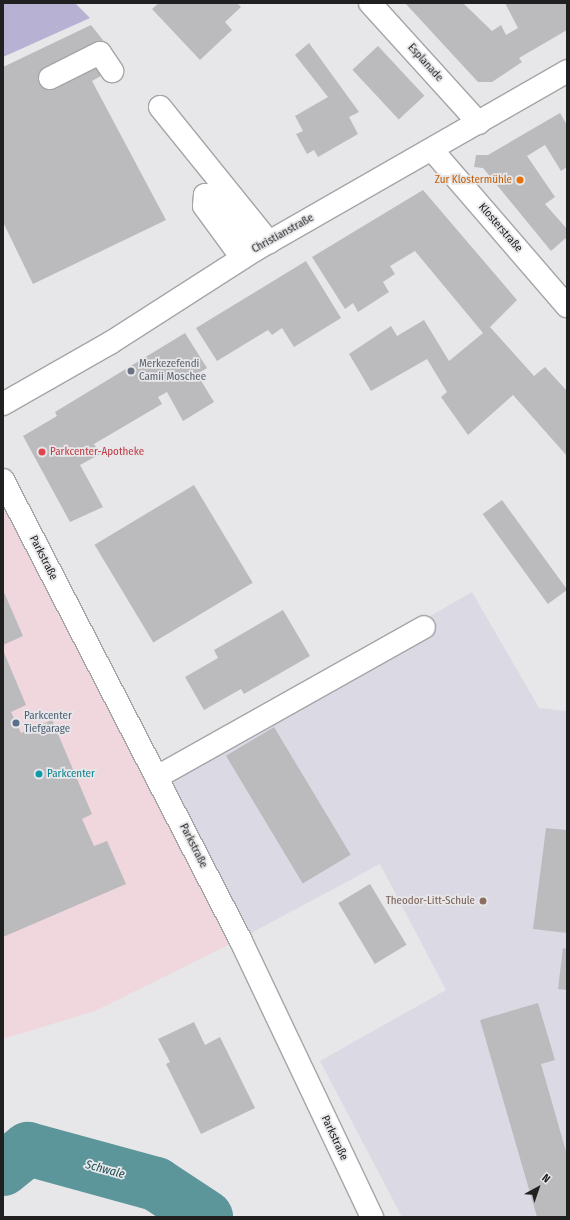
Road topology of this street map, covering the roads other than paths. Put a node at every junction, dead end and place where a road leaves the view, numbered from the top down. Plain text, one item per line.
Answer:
1 (370, 3) edge
2 (112, 71) dead end
3 (567, 71) edge
4 (50, 78) dead end
5 (160, 107) dead end
6 (479, 123) junction
7 (433, 151) junction
8 (255, 250) junction
9 (567, 306) edge
10 (3, 404) edge
11 (3, 480) edge
12 (424, 627) dead end
13 (157, 777) junction
14 (372, 1217) edge

1 - 6 street, Esplanade
2 - 4 street
3 - 6 street, Christianstraße
5 - 8 street
6 - 7 street, Christianstraße
7 - 8 street, Christianstraße
7 - 9 street, Klosterstraße
8 - 10 street, Christianstraße
11 - 13 street, Parkstraße
12 - 13 street
13 - 14 street, Parkstraße

